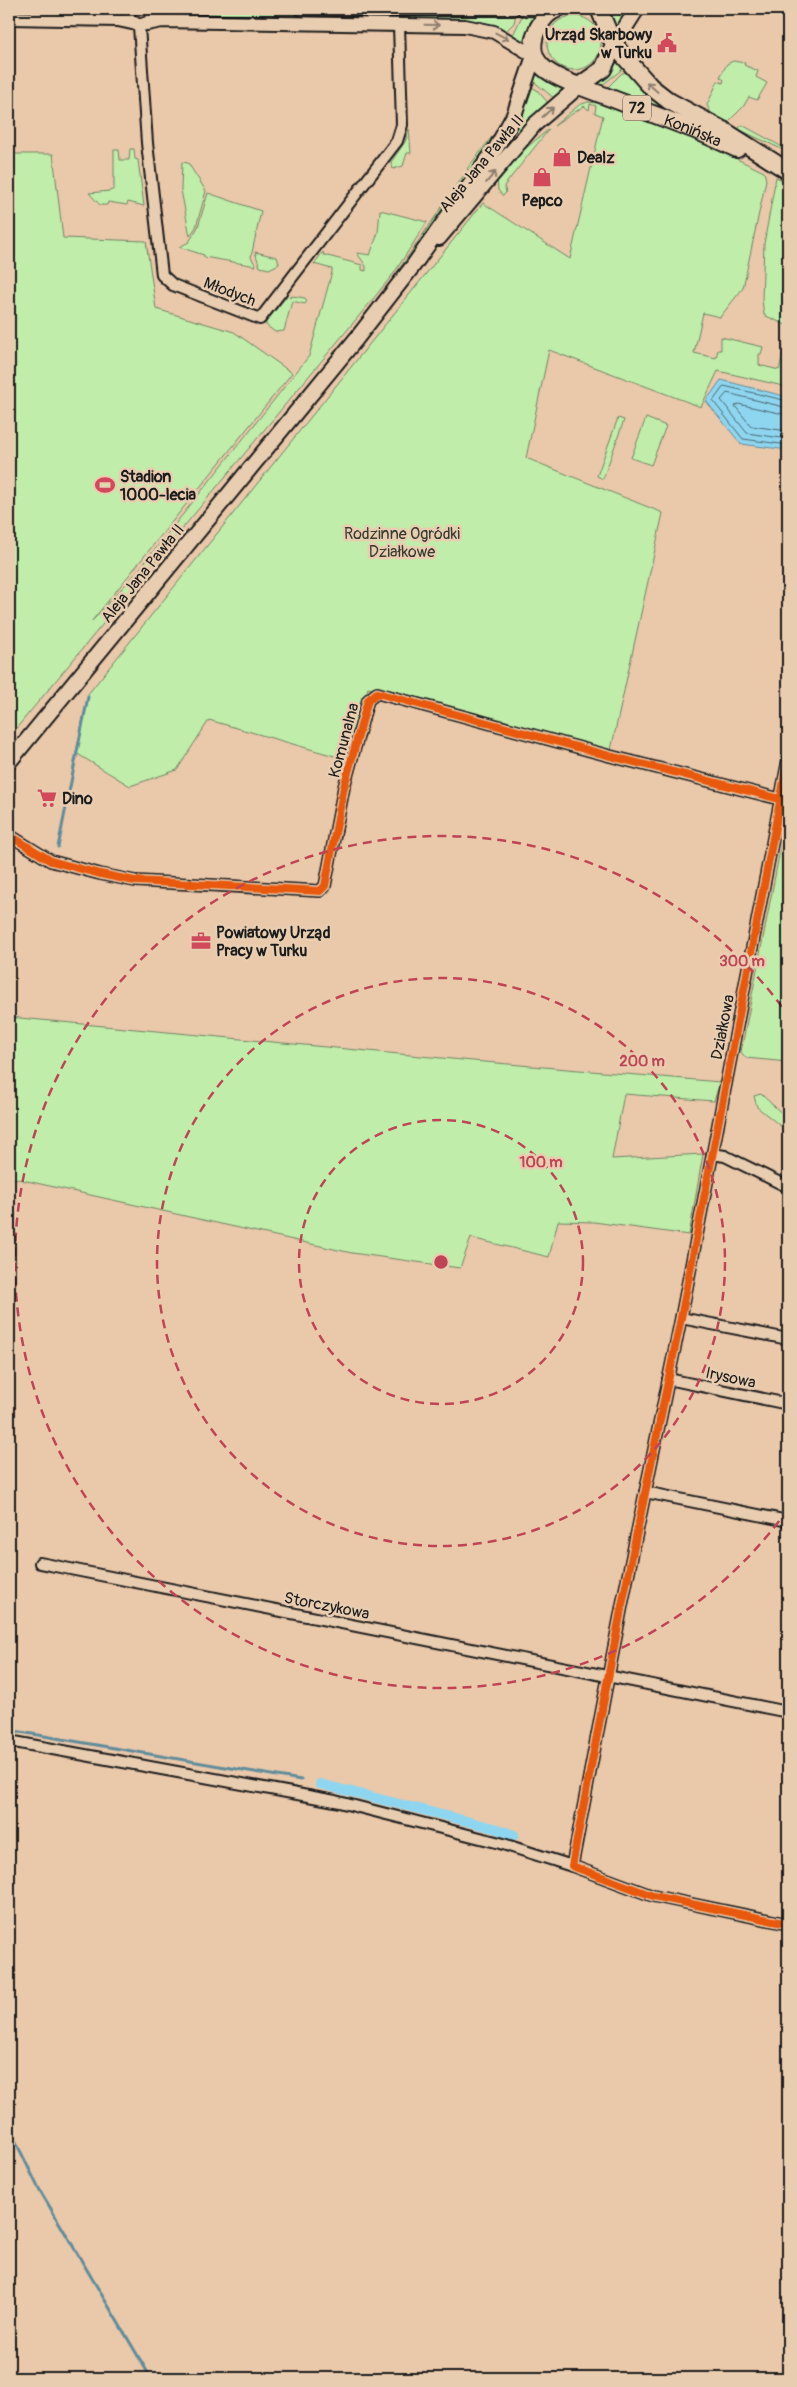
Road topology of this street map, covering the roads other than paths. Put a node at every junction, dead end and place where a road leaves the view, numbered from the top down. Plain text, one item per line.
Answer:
1 (128, 9) edge
2 (152, 9) edge
3 (300, 9) edge
4 (309, 9) edge
5 (513, 9) edge
6 (523, 9) edge
7 (554, 9) edge
8 (599, 9) edge
9 (637, 9) edge
10 (9, 18) edge
11 (308, 22) junction
12 (140, 24) junction
13 (399, 25) junction
14 (614, 45) junction
15 (534, 56) junction
16 (579, 86) junction
17 (693, 122) junction
18 (783, 168) edge
19 (413, 266) junction
20 (788, 760) edge
21 (9, 762) edge
22 (780, 799) junction
23 (9, 834) edge
24 (712, 1154) junction
25 (788, 1187) edge
26 (681, 1318) junction
27 (788, 1339) edge
28 (668, 1379) junction
29 (788, 1404) edge
30 (645, 1492) junction
31 (788, 1521) edge
32 (40, 1563) dead end
33 (608, 1676) junction
34 (788, 1712) edge
35 (9, 1741) edge
36 (572, 1866) junction
37 (788, 1924) edge

1 - 12 street
2 - 12 street
3 - 4 street
4 - 5 street
4 - 11 street
6 - 7 street
7 - 15 main road
8 - 14 main road, 72
9 - 14 main road
10 - 12 street
11 - 12 street
11 - 13 street
12 - 13 street, Młodych
13 -> 15 street
14 - 16 main road
17 -> 14 main road, Konińska / 72
15 - 16 main road, 72
15 - 19 main road, Aleja Jana Pawła II
16 - 17 main road, Konińska / 72
19 -> 16 main road, Aleja Jana Pawła II
17 - 18 main road, Konińska / 72
19 - 21 main road, Aleja Jana Pawła II
20 - 22 street, Działkowa
22 - 23 street, Komunalna
22 - 24 street, Działkowa
24 - 25 street
24 - 26 street, Działkowa
26 - 27 street
26 - 28 street, Działkowa
28 - 29 street, Irysowa
28 - 30 street, Działkowa
30 - 31 street
30 - 33 street, Działkowa
32 - 33 street, Storczykowa
33 - 34 street, Storczykowa
33 - 36 street, Działkowa
35 - 36 street
36 - 37 street

